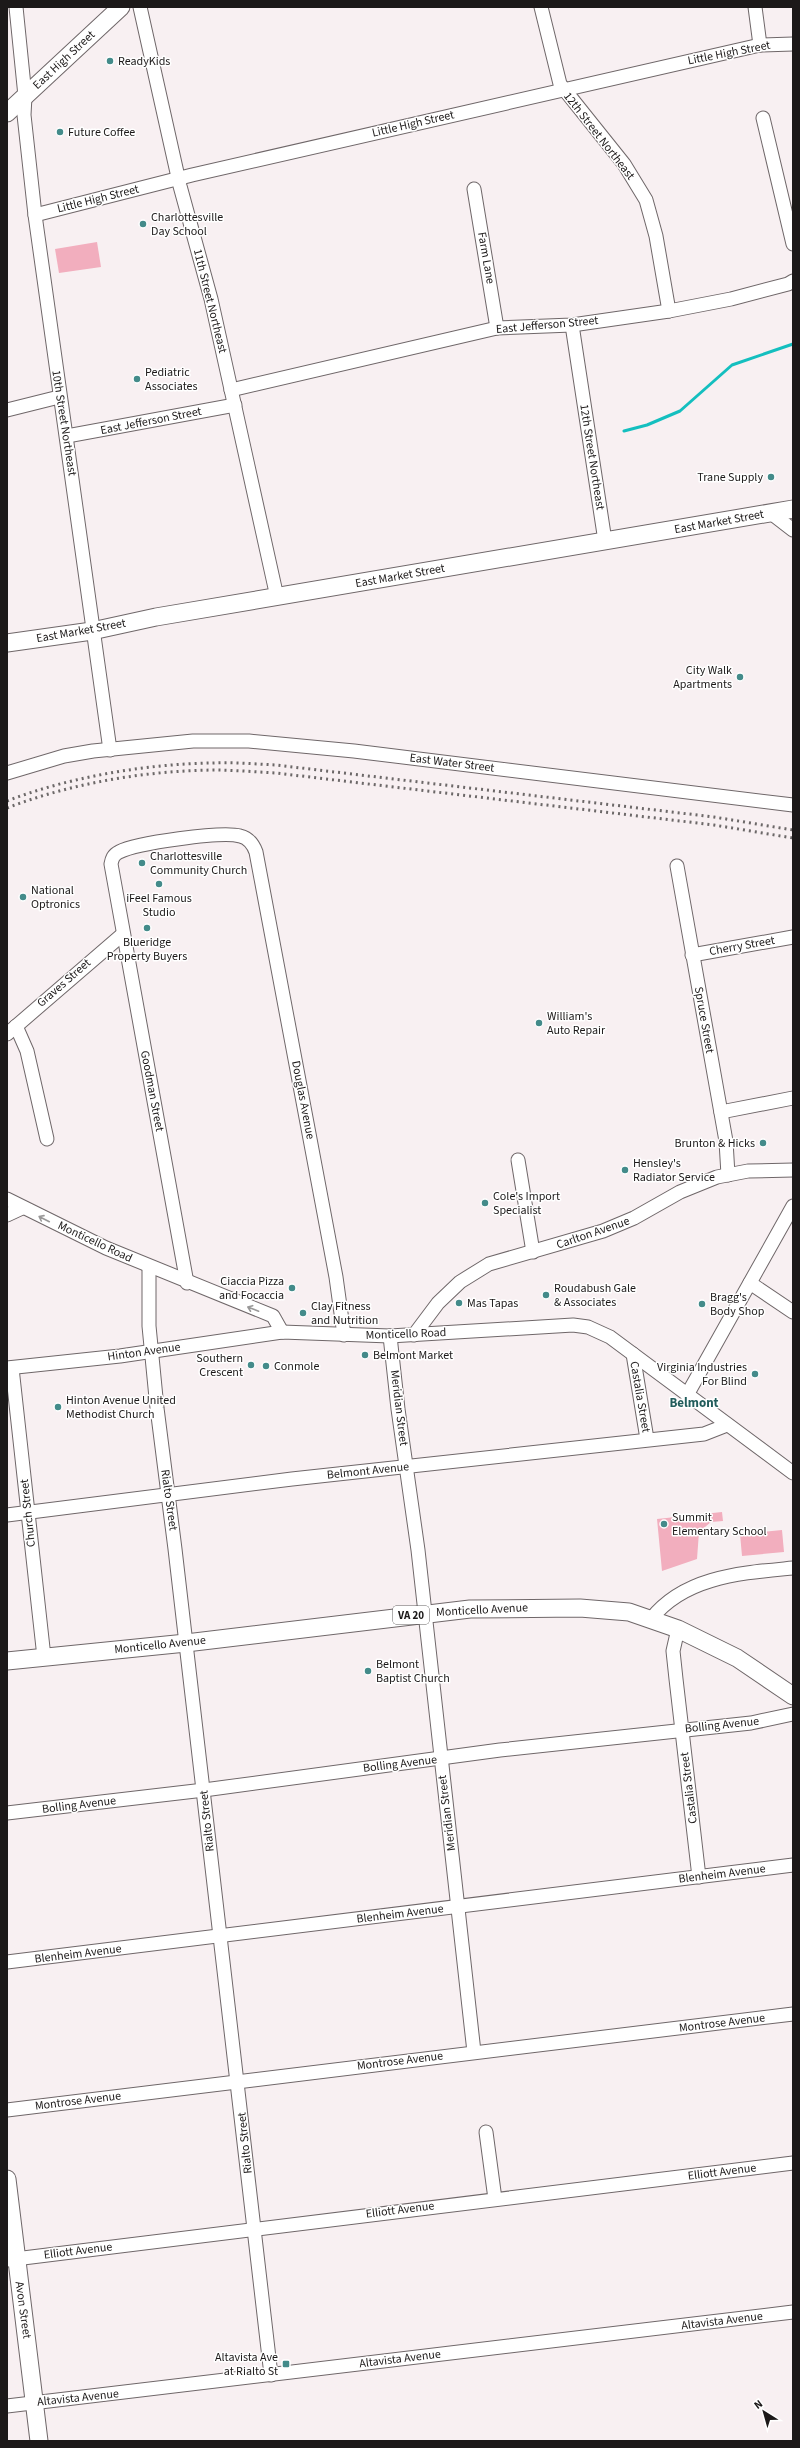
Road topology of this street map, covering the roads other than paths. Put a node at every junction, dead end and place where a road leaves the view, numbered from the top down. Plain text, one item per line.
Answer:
1 (16, 7) edge
2 (121, 7) edge
3 (140, 7) edge
4 (541, 7) edge
5 (755, 7) edge
6 (793, 44) edge
7 (760, 45) junction
8 (564, 90) junction
9 (25, 96) junction
10 (7, 113) edge
11 (763, 118) dead end
12 (179, 178) junction
13 (474, 189) dead end
14 (35, 215) junction
15 (793, 244) edge
16 (793, 281) edge
17 (669, 311) junction
18 (572, 325) junction
19 (498, 328) junction
20 (231, 390) junction
21 (59, 397) junction
22 (235, 405) junction
23 (7, 410) edge
24 (67, 436) junction
25 (793, 509) edge
26 (771, 513) junction
27 (793, 530) edge
28 (605, 541) junction
29 (277, 597) junction
30 (92, 631) junction
31 (7, 643) edge
32 (110, 750) junction
33 (7, 773) edge
34 (793, 805) edge
35 (677, 866) dead end
36 (117, 898) joint
37 (123, 934) junction
38 (793, 937) edge
39 (692, 955) junction
40 (12, 1030) edge
41 (793, 1098) edge
42 (721, 1112) junction
43 (47, 1140) dead end
44 (518, 1160) dead end
45 (793, 1170) edge
46 (728, 1174) junction
47 (7, 1199) edge
48 (793, 1206) edge
49 (22, 1208) junction
50 (7, 1216) edge
51 (534, 1252) junction
52 (149, 1267) junction
53 (187, 1283) junction
54 (750, 1283) junction
55 (793, 1312) edge
56 (282, 1332) junction
57 (344, 1334) junction
58 (414, 1335) junction
59 (390, 1336) junction
60 (151, 1351) junction
61 (633, 1354) junction
62 (10, 1368) edge
63 (687, 1395) junction
64 (727, 1425) junction
65 (647, 1439) junction
66 (406, 1467) junction
67 (793, 1473) edge
68 (168, 1496) junction
69 (28, 1513) junction
70 (7, 1516) edge
71 (793, 1568) edge
72 (424, 1614) junction
73 (651, 1619) junction
74 (678, 1629) junction
75 (186, 1643) junction
76 (44, 1657) junction
77 (8, 1661) edge
78 (793, 1696) edge
79 (793, 1714) edge
80 (682, 1729) junction
81 (441, 1759) junction
82 (204, 1790) junction
83 (7, 1813) edge
84 (793, 1865) edge
85 (699, 1877) junction
86 (458, 1907) junction
87 (219, 1936) junction
88 (7, 1962) edge
89 (793, 2014) edge
90 (474, 2052) junction
91 (238, 2082) junction
92 (7, 2110) edge
93 (486, 2132) dead end
94 (793, 2163) edge
95 (7, 2179) edge
96 (495, 2199) junction
97 (255, 2228) junction
98 (12, 2259) edge
99 (793, 2312) edge
100 (271, 2375) junction
101 (34, 2402) junction
102 (7, 2406) edge
103 (39, 2441) edge

1 - 9 street, 10th Street Northeast
2 - 9 main road, East High Street
3 - 12 street, 11th Street Northeast
4 - 8 street, 12th Street Northeast
5 - 7 street
6 - 7 street, Little High Street
7 - 8 street, Little High Street
8 - 12 street, Little High Street
8 - 17 street, 12th Street Northeast
9 - 10 main road, East High Street
9 - 14 street, 10th Street Northeast
11 - 15 street
12 - 14 street, Little High Street
12 - 20 street, 11th Street Northeast
13 - 19 street, Farm Lane
14 - 21 street, 10th Street Northeast
16 - 17 street, East Jefferson Street
17 - 18 street, East Jefferson Street
18 - 19 street, East Jefferson Street
18 - 28 street, 12th Street Northeast
19 - 20 street, East Jefferson Street
20 - 22 street, 11th Street Northeast
21 - 23 street
21 - 24 street, 10th Street Northeast
22 - 24 street, East Jefferson Street
22 - 29 street, 11th Street Northeast
24 - 30 street, 10th Street Northeast
25 - 26 main road, East Market Street
26 - 27 street
26 - 28 main road, East Market Street
28 - 29 main road, East Market Street
29 - 30 main road, East Market Street
30 - 31 main road, East Market Street
30 - 32 street, 10th Street Northeast
32 - 33 street, East Water Street
32 - 34 street, East Water Street
35 - 39 street, Spruce Street
36 - 37 street, Goodman Street
36 - 57 street, Douglas Avenue
37 - 40 street, Graves Street
37 - 53 street, Goodman Street
38 - 39 street, Cherry Street
39 - 42 street, Spruce Street
40 - 43 street
41 - 42 street
42 - 46 street, Spruce Street
44 - 51 street
45 - 46 street, Carlton Avenue
46 - 51 street, Carlton Avenue
47 - 49 street, Monticello Road
48 - 54 street
49 - 50 street
52 -> 49 street, Monticello Road
51 - 58 street, Carlton Avenue
52 - 53 street, Monticello Road
52 - 60 street, Rialto Street
56 -> 53 street, Monticello Road
54 - 55 street
54 - 63 street
56 - 57 street, Monticello Road
56 - 60 street, Hinton Avenue
57 - 59 street, Monticello Road
58 - 59 street, Monticello Road
58 - 61 street, Monticello Road
59 - 66 street, Meridian Street
60 - 62 street, Hinton Avenue
60 - 68 street, Rialto Street
61 - 63 street, Monticello Road
61 - 65 street, Castalia Street
62 - 69 street, Church Street
63 - 64 street, Monticello Road
64 - 65 street, Belmont Avenue
64 - 67 street, Monticello Road
65 - 66 street, Belmont Avenue
66 - 68 street, Belmont Avenue
66 - 72 street, Meridian Street
68 - 69 street, Belmont Avenue
68 - 75 street, Rialto Street
69 - 70 street, Belmont Avenue
69 - 76 street, Church Street
71 - 73 street
72 - 73 main road, Monticello Avenue / VA 20
72 - 75 main road, Monticello Avenue / VA 20
72 - 81 street, Meridian Street
73 - 74 main road, Monticello Avenue / VA 20
74 - 78 main road, Monticello Avenue / VA 20
74 - 80 street, Castalia Street
75 - 76 main road, Monticello Avenue / VA 20
75 - 82 street, Rialto Street
76 - 77 main road, Monticello Avenue / VA 20
79 - 80 street, Bolling Avenue
80 - 81 street, Bolling Avenue
80 - 85 street, Castalia Street
81 - 82 street, Bolling Avenue
81 - 86 street, Meridian Street
82 - 83 street, Bolling Avenue
82 - 87 street, Rialto Street
84 - 85 street, Blenheim Avenue
85 - 86 street, Blenheim Avenue
86 - 87 street, Blenheim Avenue
86 - 90 street, Meridian Street
87 - 88 street, Blenheim Avenue
87 - 91 street, Rialto Street
89 - 90 street, Montrose Avenue
90 - 91 street, Montrose Avenue
91 - 92 street, Montrose Avenue
91 - 97 street, Rialto Street
93 - 96 street
94 - 96 street, Elliott Avenue
95 - 98 main road, Avon Street
96 - 97 street, Elliott Avenue
97 - 98 street, Elliott Avenue
97 - 100 street, Rialto Street
98 - 101 main road, Avon Street
99 - 100 street, Altavista Avenue
100 - 101 street, Altavista Avenue
101 - 102 street, Altavista Avenue
101 - 103 main road, Avon Street

